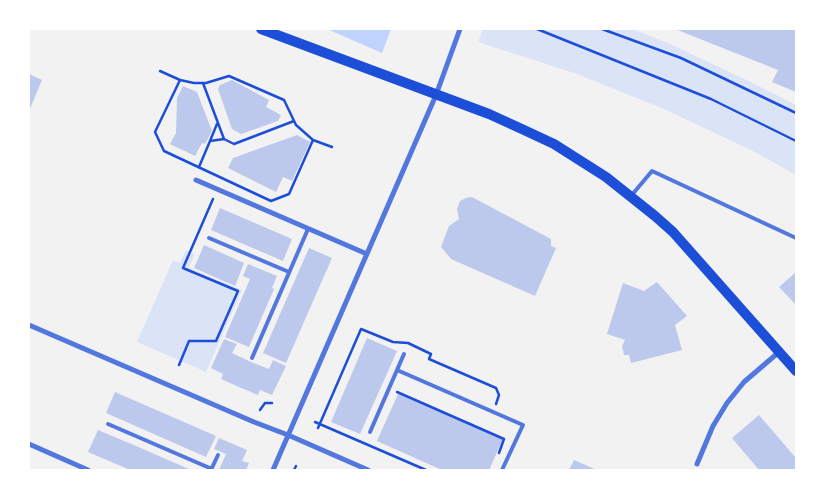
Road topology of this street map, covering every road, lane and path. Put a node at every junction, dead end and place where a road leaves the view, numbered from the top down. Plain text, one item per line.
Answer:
1 (261, 29) edge
2 (460, 29) edge
3 (537, 29) edge
4 (602, 29) edge
5 (160, 71) dead end
6 (180, 80) junction
7 (203, 83) junction
8 (436, 95) junction
9 (796, 113) edge
10 (294, 121) junction
11 (218, 122) junction
12 (224, 139) junction
13 (210, 140) junction
14 (313, 140) junction
15 (796, 141) edge
16 (332, 147) dead end
17 (199, 167) junction
18 (196, 180) dead end
19 (631, 196) junction
20 (213, 199) dead end
21 (308, 229) junction
22 (209, 238) dead end
23 (796, 238) edge
24 (367, 254) junction
25 (289, 272) junction
26 (29, 325) edge
27 (779, 351) junction
28 (404, 354) dead end
29 (252, 358) dead end
30 (179, 365) dead end
31 (397, 370) junction
32 (796, 371) edge
33 (395, 397) dead end
34 (272, 402) dead end
35 (260, 410) dead end
36 (315, 422) dead end
37 (108, 424) dead end
38 (370, 432) dead end
39 (288, 435) junction
40 (29, 444) edge
41 (218, 455) dead end
42 (496, 460) dead end
43 (697, 464) dead end
44 (296, 466) dead end
45 (88, 470) edge
46 (212, 470) edge
47 (273, 470) edge
48 (294, 470) edge
49 (368, 470) edge
50 (426, 470) edge
51 (502, 470) edge

1 - 8 main road
2 - 8 street
3 - 15 path
4 - 9 path
5 - 6 path
6 - 7 path
6 - 17 path
7 - 10 path
7 - 11 path
8 - 19 main road
8 - 24 street
10 - 12 path
10 - 14 path
11 - 12 path
11 - 13 path
12 - 13 path
13 - 17 path
14 - 16 path
14 - 17 path
18 - 21 street
19 - 23 lane
19 - 27 main road
20 - 30 path
21 - 24 street
21 - 25 lane
22 - 25 lane
24 - 39 street
25 - 29 lane
26 - 39 street
27 - 32 main road
27 - 43 street
28 - 31 lane
31 - 38 lane
31 - 51 lane
33 - 42 path
34 - 35 path
36 - 50 path
37 - 46 lane
39 - 47 street
39 - 49 street
40 - 45 street
41 - 46 lane
44 - 48 path

